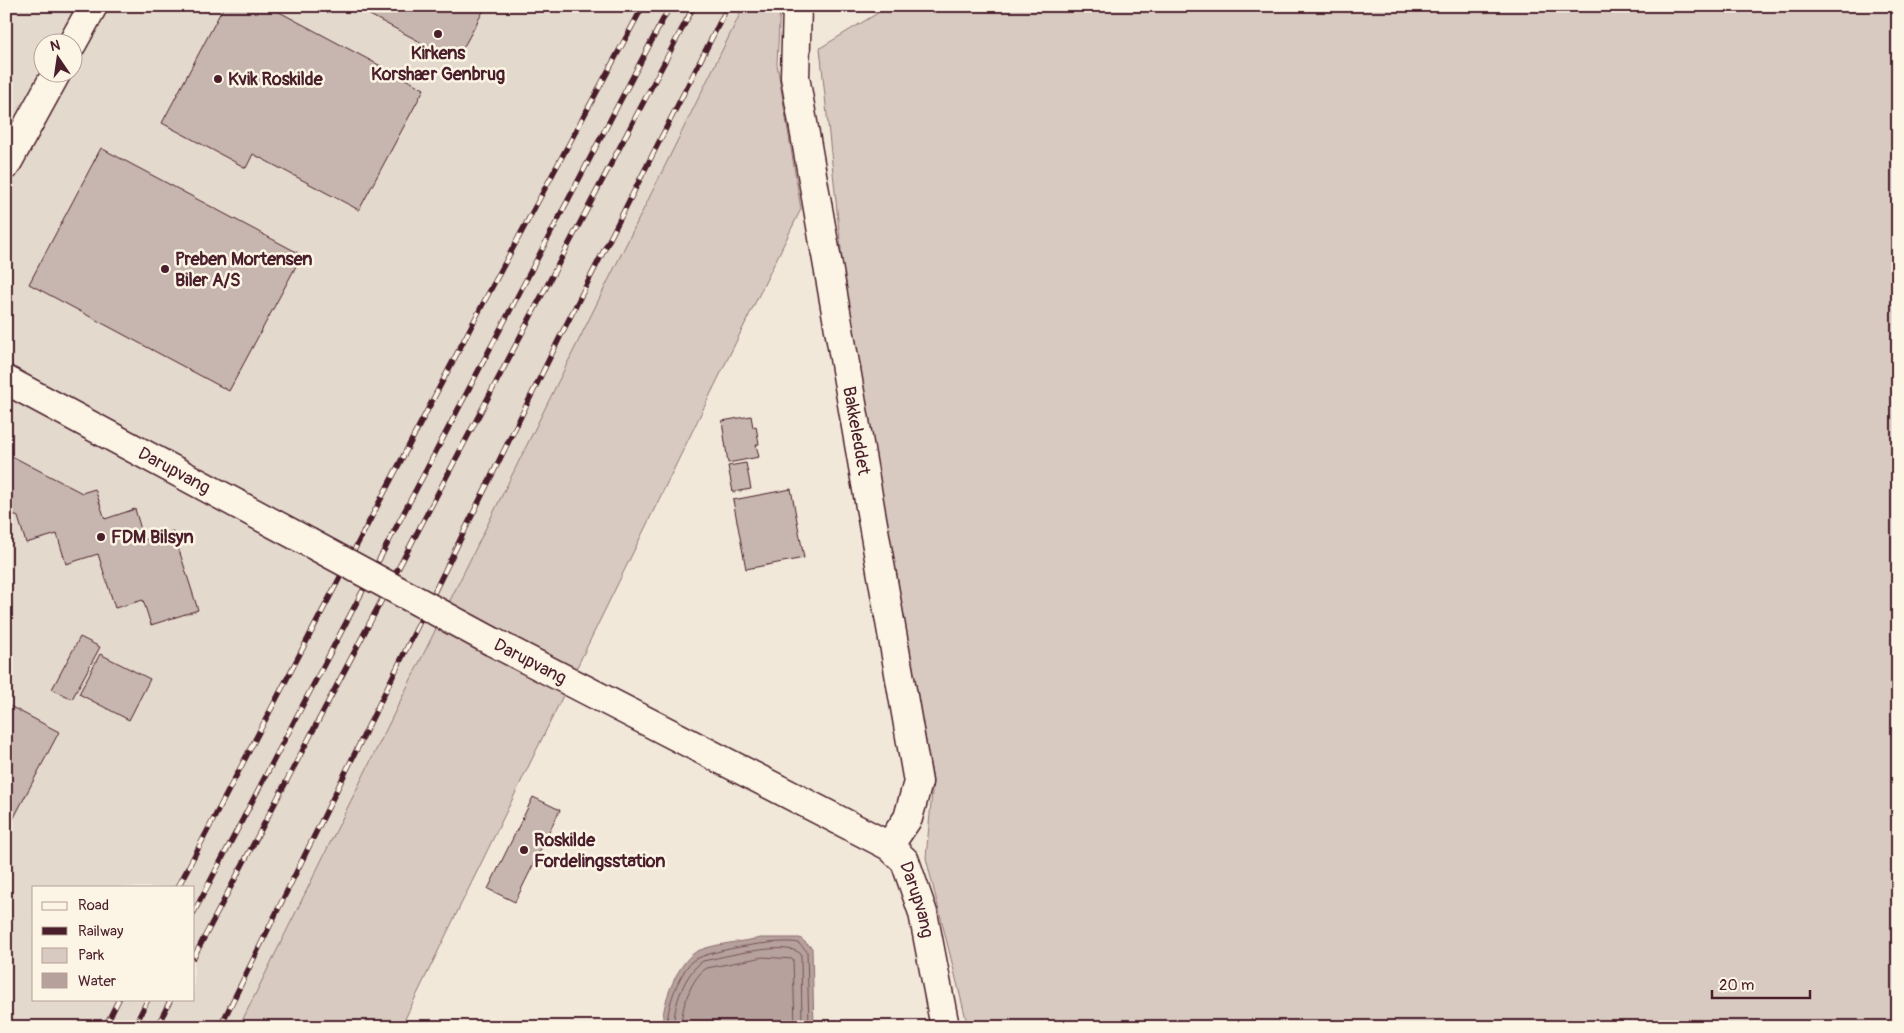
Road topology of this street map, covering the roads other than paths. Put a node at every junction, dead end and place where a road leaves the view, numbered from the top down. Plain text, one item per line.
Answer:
1 (93, 6) edge
2 (798, 6) edge
3 (79, 32) edge
4 (52, 82) edge
5 (6, 165) edge
6 (6, 380) edge
7 (888, 846) junction
8 (945, 1027) edge

1 - 3 street
2 - 7 street, Bakkeleddet
4 - 5 street
6 - 7 street, Darupvang, bridge
7 - 8 street, Darupvang

